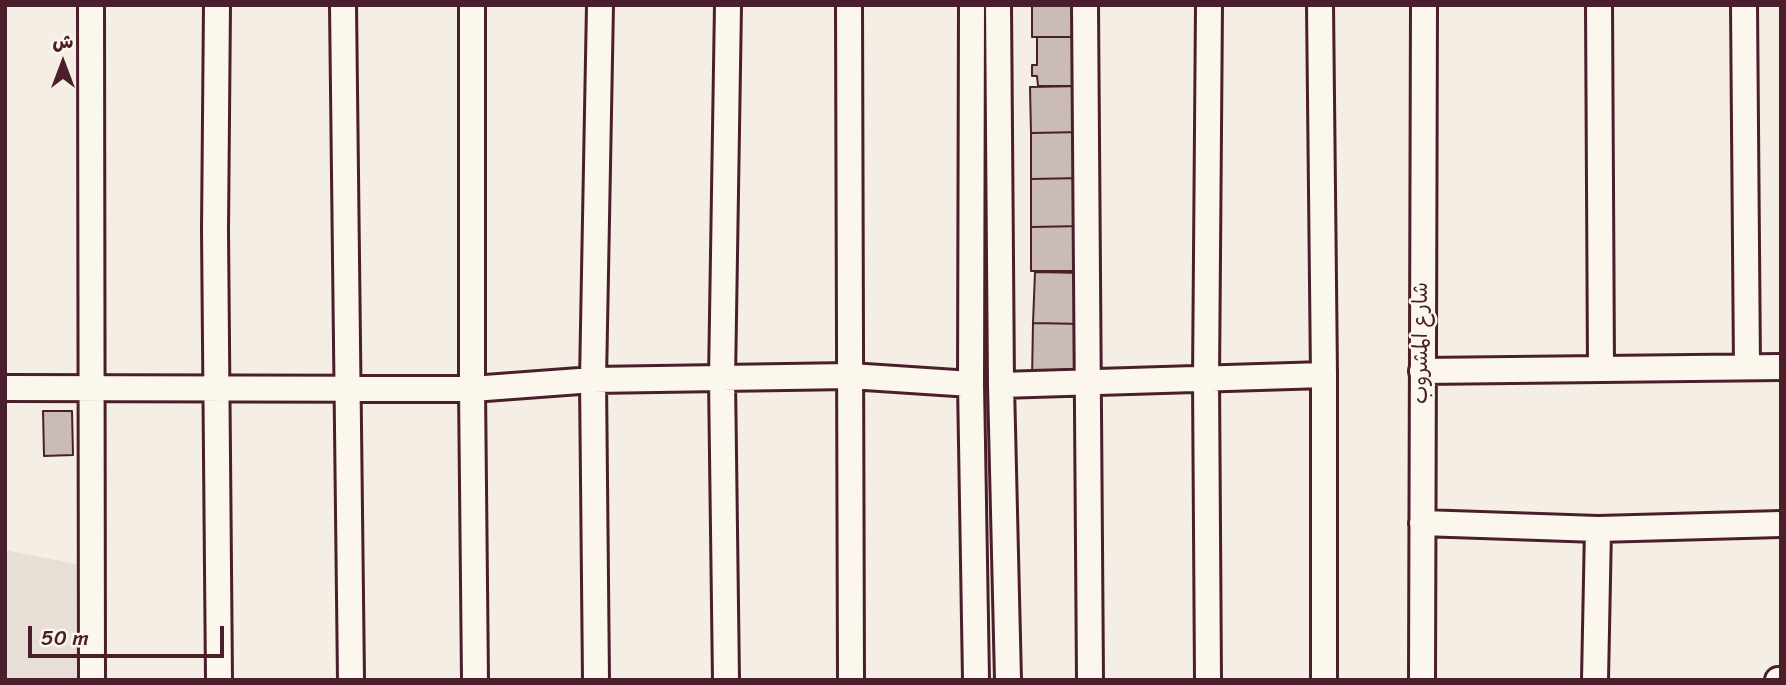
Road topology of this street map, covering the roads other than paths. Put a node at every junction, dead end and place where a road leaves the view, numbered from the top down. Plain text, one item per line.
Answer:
1 (92, 5) edge
2 (217, 5) edge
3 (343, 5) edge
4 (472, 5) edge
5 (600, 5) edge
6 (728, 5) edge
7 (849, 5) edge
8 (972, 5) edge
9 (998, 5) edge
10 (1085, 5) edge
11 (1209, 5) edge
12 (1320, 5) edge
13 (1424, 5) edge
14 (1600, 5) edge
15 (1744, 5) edge
16 (1747, 367) junction
17 (1781, 367) edge
18 (1601, 368) junction
19 (1422, 372) junction
20 (1324, 375) junction
21 (850, 376) junction
22 (722, 379) junction
23 (1206, 379) junction
24 (593, 380) junction
25 (1087, 382) junction
26 (971, 384) junction
27 (1001, 385) junction
28 (5, 388) edge
29 (92, 389) junction
30 (472, 389) junction
31 (218, 390) junction
32 (346, 390) junction
33 (1422, 523) junction
34 (1781, 524) edge
35 (1598, 529) junction
36 (92, 680) edge
37 (219, 680) edge
38 (351, 680) edge
39 (475, 680) edge
40 (596, 680) edge
41 (726, 680) edge
42 (851, 680) edge
43 (976, 680) edge
44 (1008, 680) edge
45 (1090, 680) edge
46 (1208, 680) edge
47 (1324, 680) edge
48 (1422, 680) edge
49 (1595, 680) edge

1 - 29 street
2 - 31 street
3 - 32 street
4 - 30 street
5 - 24 street
6 - 22 street
7 - 21 street
8 - 26 street
9 - 27 street
10 - 25 street
11 - 23 street
12 - 20 street
13 - 19 street, شارع المشروب
14 - 18 street
15 - 16 street
16 - 17 street
16 - 18 street
18 - 19 street
19 - 33 street, شارع المشروب
20 - 23 street
20 - 47 street
21 - 22 street
21 - 26 street
21 - 42 street
22 - 24 street
22 - 41 street
23 - 25 street
23 - 46 street
24 - 30 street
24 - 40 street
25 - 27 street
25 - 45 street
26 - 43 street
27 - 44 street
28 - 29 street
29 - 31 street
29 - 36 street
30 - 32 street
30 - 39 street
31 - 32 street
31 - 37 street
32 - 38 street
33 - 35 street
33 - 48 street, شارع المشروب
34 - 35 street
35 - 49 street

